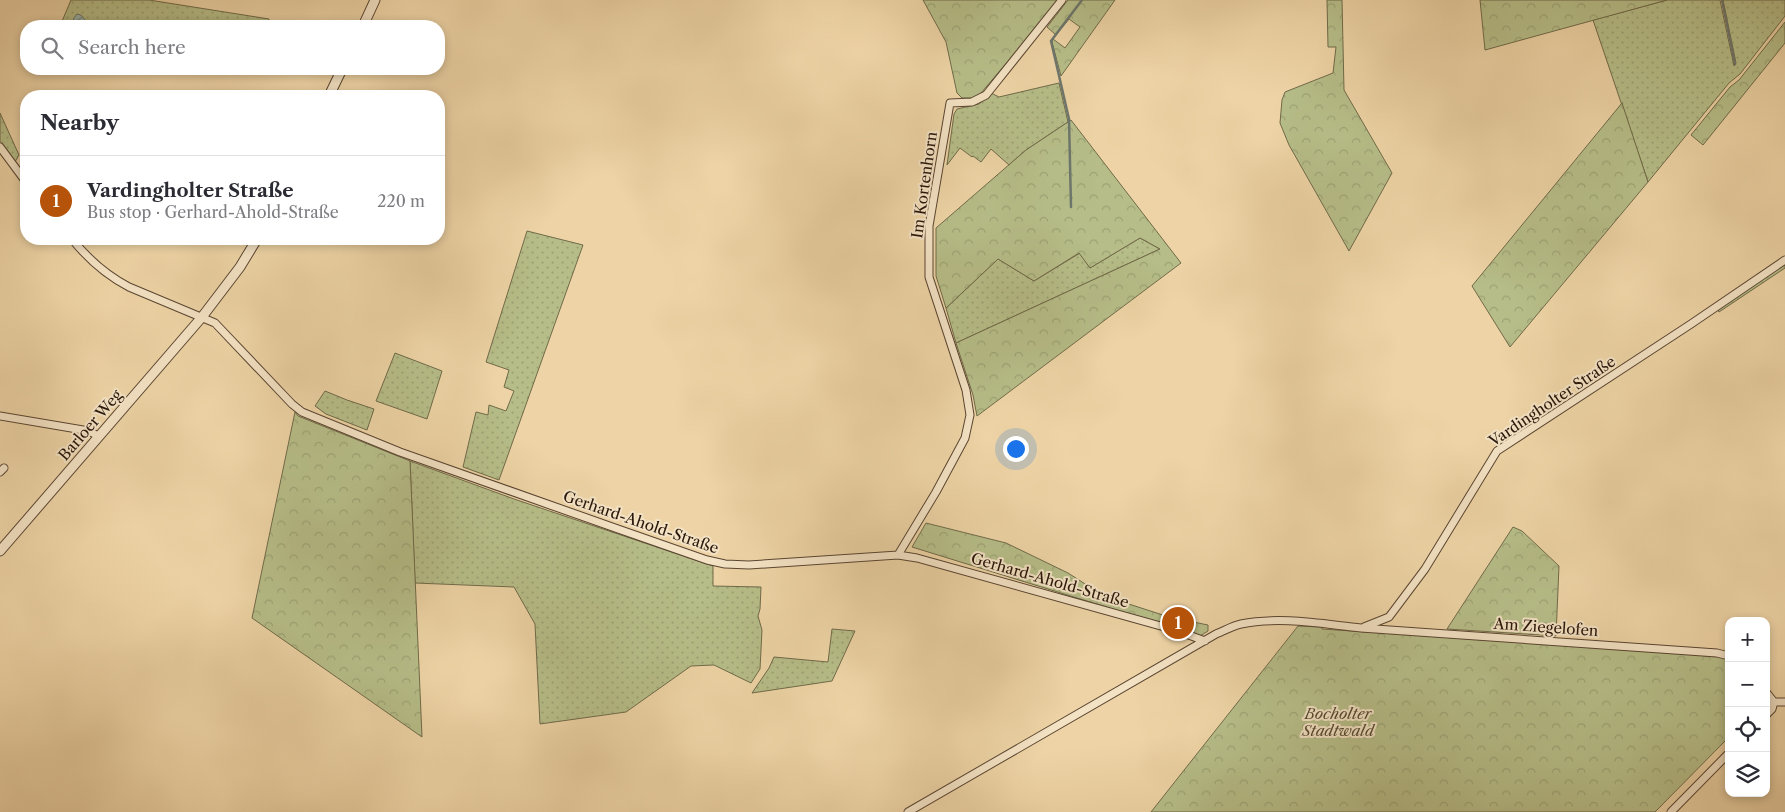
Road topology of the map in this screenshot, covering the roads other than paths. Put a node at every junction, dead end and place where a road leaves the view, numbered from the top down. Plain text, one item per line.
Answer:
1 (375, 0) edge
2 (1062, 0) edge
3 (365, 20) edge
4 (339, 75) edge
5 (332, 90) edge
6 (0, 147) edge
7 (20, 174) edge
8 (77, 245) edge
9 (253, 245) edge
10 (1785, 260) edge
11 (202, 317) junction
12 (0, 416) edge
13 (98, 436) junction
14 (0, 551) edge
15 (898, 555) junction
16 (1389, 617) junction
17 (1361, 628) junction
18 (1391, 630) junction
19 (1205, 641) junction
20 (1725, 655) edge
21 (1770, 697) edge
22 (1774, 702) junction
23 (1785, 702) edge
24 (1770, 711) edge
25 (1725, 757) edge
26 (908, 812) edge
27 (1671, 812) edge

1 - 3 street
2 - 15 street, Im Kortenhorn
4 - 5 street
6 - 7 street
8 - 11 street
9 - 11 street, Barloer Weg
10 - 16 street, Vardingholter Straße
11 - 13 street, Barloer Weg
11 - 15 street, Gerhard-Ahold-Straße
12 - 13 street
13 - 14 street, Barloer Weg
15 - 19 street, Gerhard-Ahold-Straße
16 - 17 street
16 - 18 street
17 - 18 street, Am Ziegelofen
17 - 19 street
18 - 20 street, Am Ziegelofen
19 - 26 street
21 - 22 street
22 - 23 street
22 - 24 street
25 - 27 street

